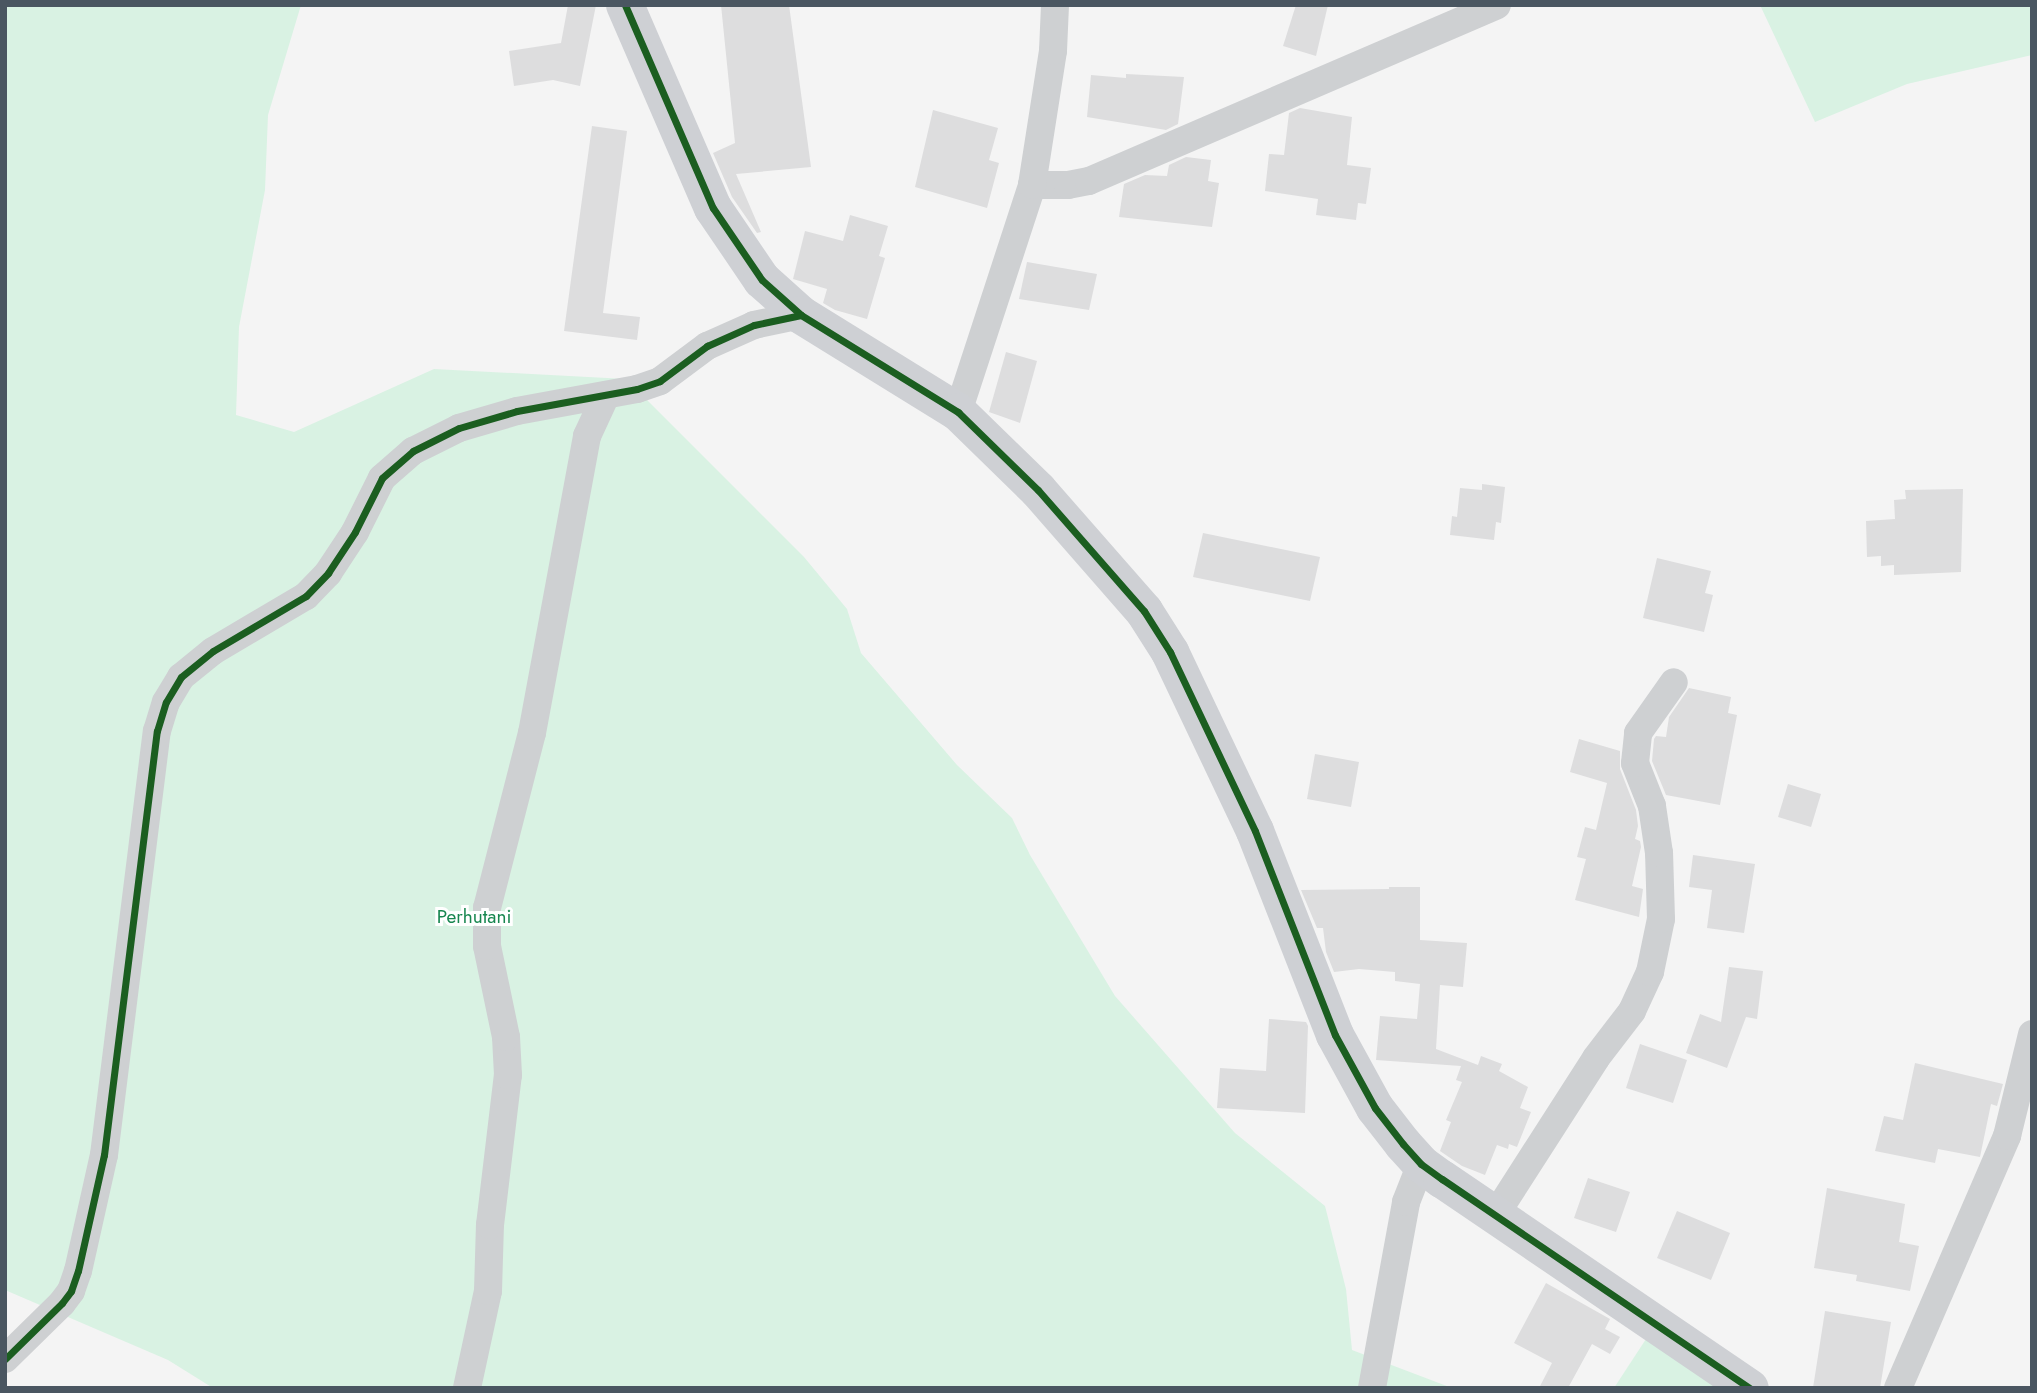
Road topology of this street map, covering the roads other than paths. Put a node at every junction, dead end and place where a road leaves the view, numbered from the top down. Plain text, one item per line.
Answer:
1 (625, 5) edge
2 (1055, 5) edge
3 (1497, 5) edge
4 (1031, 185) junction
5 (801, 315) junction
6 (606, 395) junction
7 (958, 412) junction
8 (1674, 682) dead end
9 (2032, 1034) edge
10 (1421, 1164) junction
11 (1496, 1214) junction
12 (5, 1359) edge
13 (467, 1388) edge
14 (1372, 1388) edge
15 (1750, 1388) edge
16 (1898, 1388) edge

1 - 5 street
2 - 4 street
3 - 4 street
4 - 7 street
5 - 6 street
5 - 7 street
6 - 12 street
6 - 13 street
7 - 10 street
8 - 11 street
9 - 16 street
10 - 11 street
10 - 14 street
11 - 15 street

